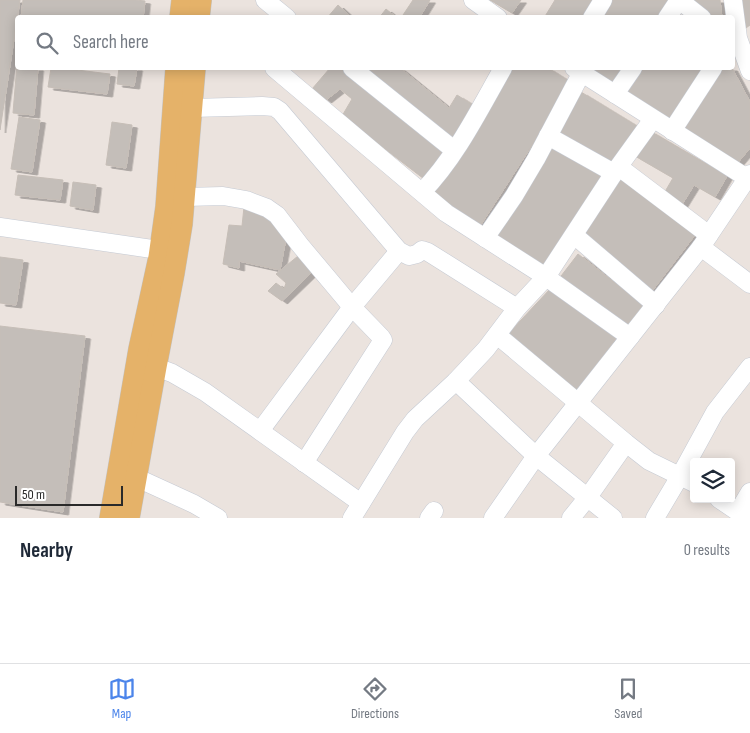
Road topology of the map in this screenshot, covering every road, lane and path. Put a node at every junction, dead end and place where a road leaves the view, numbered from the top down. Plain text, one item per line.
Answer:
1 (182, 0) edge
2 (265, 0) edge
3 (473, 0) edge
4 (602, 0) edge
5 (679, 0) edge
6 (733, 0) edge
7 (197, 13) edge
8 (283, 15) edge
9 (494, 15) edge
10 (594, 15) edge
11 (669, 15) edge
12 (698, 15) edge
13 (740, 36) edge
14 (176, 70) edge
15 (195, 70) edge
16 (276, 70) edge
17 (354, 70) edge
18 (502, 70) edge
19 (578, 70) edge
20 (632, 70) edge
21 (712, 70) edge
22 (750, 71) edge
23 (614, 94) junction
24 (192, 108) junction
25 (653, 119) junction
26 (672, 131) junction
27 (548, 136) junction
28 (454, 150) junction
29 (617, 170) junction
30 (748, 176) edge
31 (422, 192) junction
32 (185, 197) junction
33 (173, 223) junction
34 (0, 227) edge
35 (574, 235) junction
36 (485, 238) junction
37 (705, 241) junction
38 (159, 250) junction
39 (399, 251) junction
40 (546, 277) junction
41 (750, 284) edge
42 (656, 305) junction
43 (352, 308) junction
44 (517, 308) junction
45 (497, 335) junction
46 (630, 337) junction
47 (156, 367) junction
48 (750, 367) edge
49 (456, 380) junction
50 (579, 403) junction
51 (260, 432) junction
52 (626, 443) junction
53 (536, 456) junction
54 (304, 463) junction
55 (135, 477) junction
56 (687, 480) edge
57 (750, 492) edge
58 (588, 497) junction
59 (361, 503) junction
60 (725, 503) edge
61 (742, 515) edge
62 (110, 518) edge
63 (129, 518) edge
64 (218, 518) edge
65 (352, 518) edge
66 (493, 518) edge
67 (570, 518) edge
68 (613, 518) edge
69 (655, 518) edge

1 - 7 main road
2 - 8 street
3 - 9 street
4 - 10 street
5 - 11 street
5 - 12 street
6 - 13 street
13 - 22 street
14 - 33 main road
15 - 24 main road
16 - 31 street
17 - 28 street
18 - 28 street
19 - 23 street
19 - 27 street
20 - 23 street
21 - 26 street
23 - 25 street
24 - 32 main road
24 - 39 street
25 - 26 street
25 - 29 street
26 - 30 street
27 - 29 street
27 - 36 street
28 - 31 street
29 - 35 street
29 - 37 street
30 - 37 street
31 - 36 street
32 - 33 main road
32 - 43 street
33 - 38 main road
33 - 47 main road
34 - 38 street
35 - 40 street
35 - 42 street
36 - 40 street
37 - 41 street
37 - 42 street
38 - 62 main road
39 - 43 street
39 - 44 street
40 - 44 street
40 - 46 street
42 - 46 street
43 - 51 street
43 - 54 street
44 - 45 street
45 - 49 street
45 - 50 street
46 - 50 street
47 - 51 street
47 - 55 main road
48 - 56 street
49 - 53 street
49 - 59 street
50 - 52 street
50 - 53 street
51 - 54 street
52 - 56 street
52 - 58 street
53 - 58 street
53 - 66 street
54 - 59 street
55 - 63 main road
55 - 64 street
56 - 69 street
57 - 61 street
58 - 67 street
58 - 68 street
59 - 65 street
60 - 61 street

